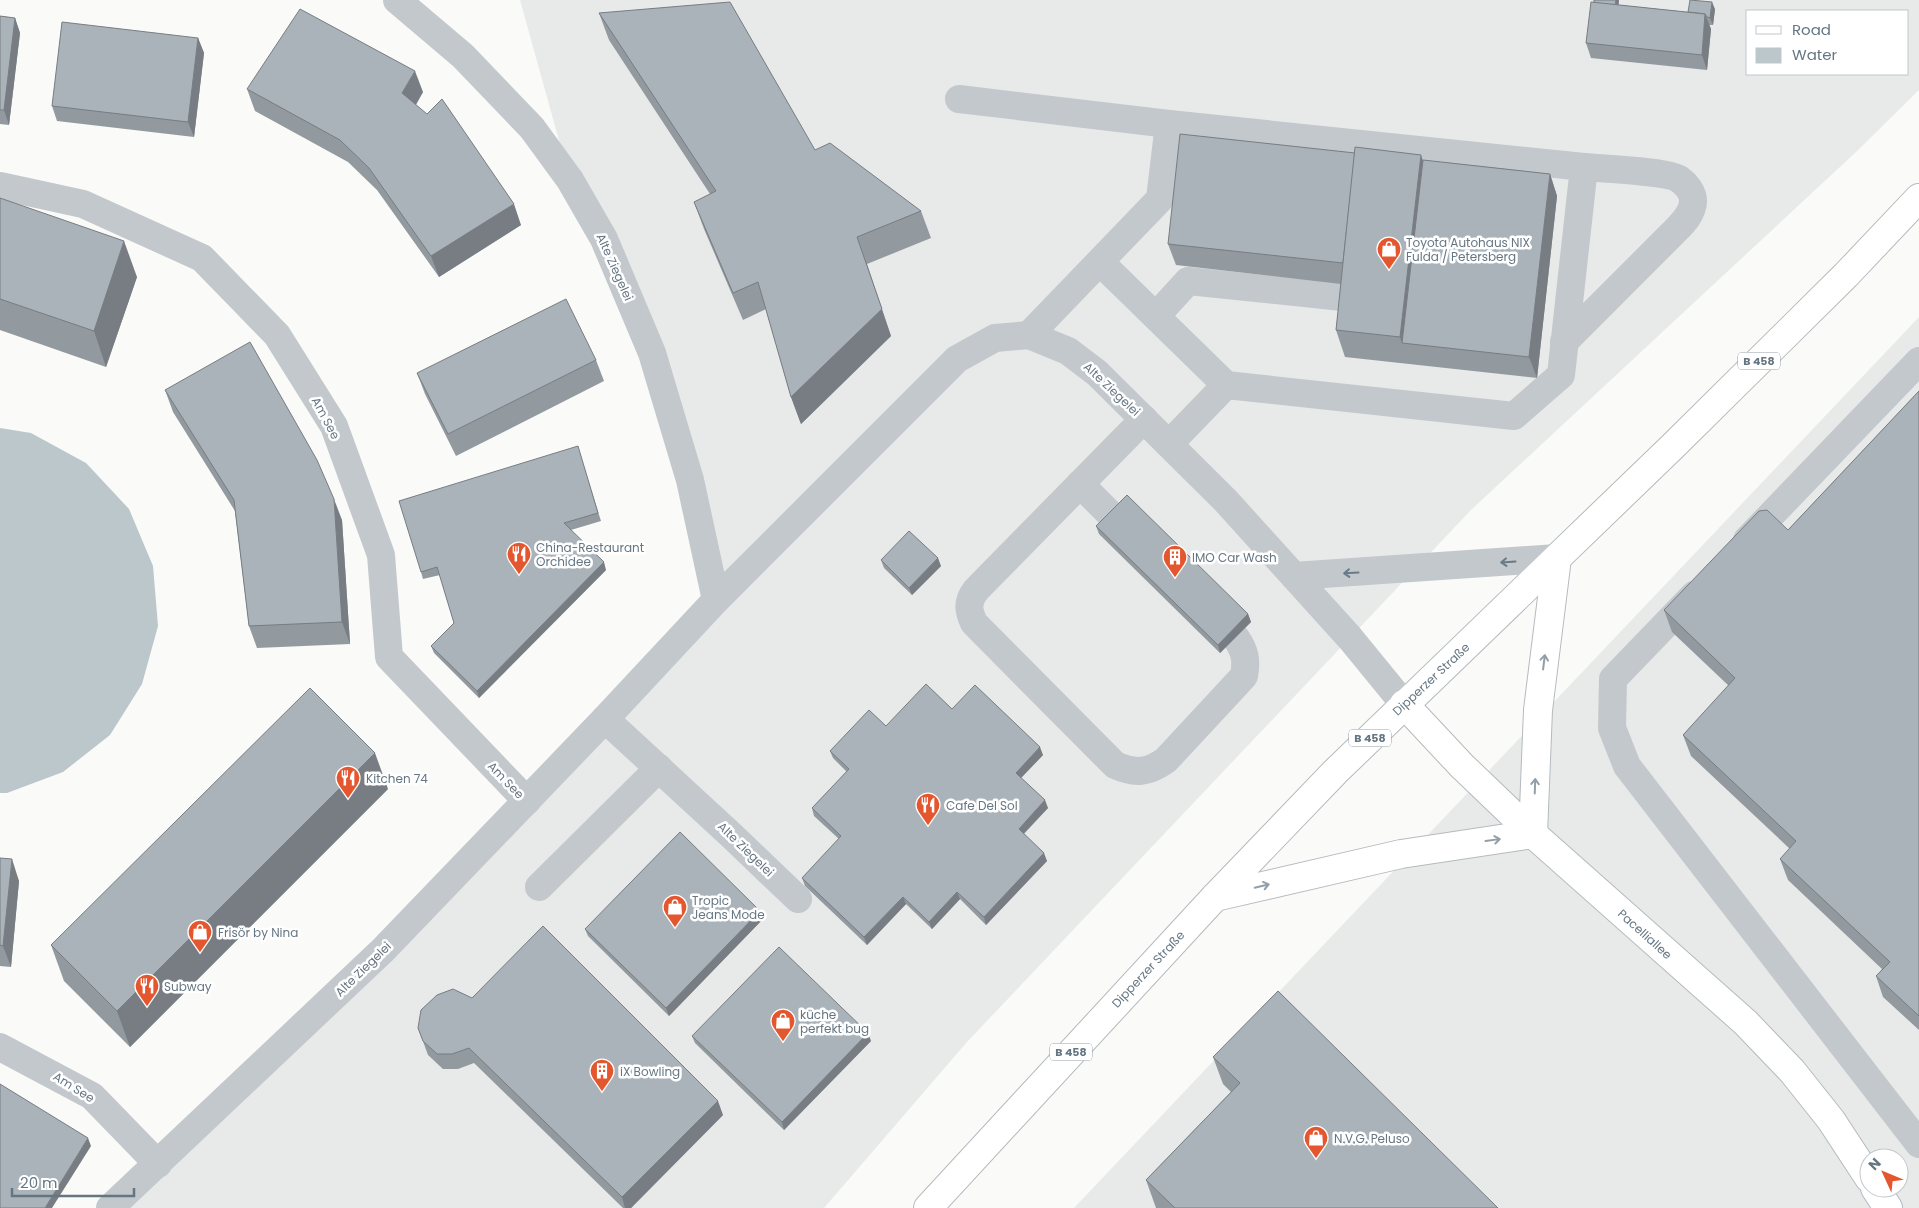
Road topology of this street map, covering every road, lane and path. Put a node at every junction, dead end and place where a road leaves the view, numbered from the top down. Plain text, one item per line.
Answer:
1 (397, 0) edge
2 (959, 99) dead end
3 (1169, 124) junction
4 (1584, 167) junction
5 (0, 186) edge
6 (1919, 198) edge
7 (1100, 262) junction
8 (1342, 297) edge
9 (1156, 316) junction
10 (1030, 335) junction
11 (1564, 342) junction
12 (1919, 361) edge
13 (1226, 385) junction
14 (1144, 419) junction
15 (1169, 444) junction
16 (1080, 484) junction
17 (1115, 518) edge
18 (1557, 558) junction
19 (1729, 559) edge
20 (1294, 576) junction
21 (1708, 580) edge
22 (716, 600) junction
23 (1236, 638) edge
24 (1404, 704) junction
25 (605, 719) junction
26 (659, 768) junction
27 (527, 801) junction
28 (1533, 834) junction
29 (540, 887) dead end
30 (1214, 897) junction
31 (798, 899) dead end
32 (0, 1046) edge
33 (1919, 1144) edge
34 (1859, 1163) edge
35 (158, 1164) junction
36 (110, 1208) edge
37 (928, 1208) edge

1 - 22 street, Alte Ziegelei
2 - 3 street
3 - 4 street
3 - 7 street
4 - 11 street
4 - 11 street
5 - 27 street, Am See
6 - 18 main road, Dipperzer Straße / B 458
7 - 9 street
7 - 10 street
8 - 9 street
9 - 13 street
10 - 14 street, Alte Ziegelei
10 - 22 street, Alte Ziegelei
11 - 13 street
12 - 19 street
13 - 15 street
14 - 15 street, Alte Ziegelei
14 - 16 street
15 - 20 street, Alte Ziegelei
16 - 17 street
16 - 23 street
18 -> 20 street
18 - 24 main road, Dipperzer Straße / B 458
28 -> 18 main road
20 - 24 street, Alte Ziegelei
21 - 33 street
22 - 25 street, Alte Ziegelei
24 - 28 main road, Pacelliallee
24 - 30 main road, Dipperzer Straße / B 458
25 - 26 street, Alte Ziegelei
25 - 27 street, Alte Ziegelei
26 - 29 street
26 - 31 street, Alte Ziegelei
27 - 35 street, Alte Ziegelei
30 -> 28 main road
28 - 34 main road, Pacelliallee
30 - 37 main road, Dipperzer Straße / B 458
32 - 35 street, Am See
35 - 36 street, Alte Ziegelei

